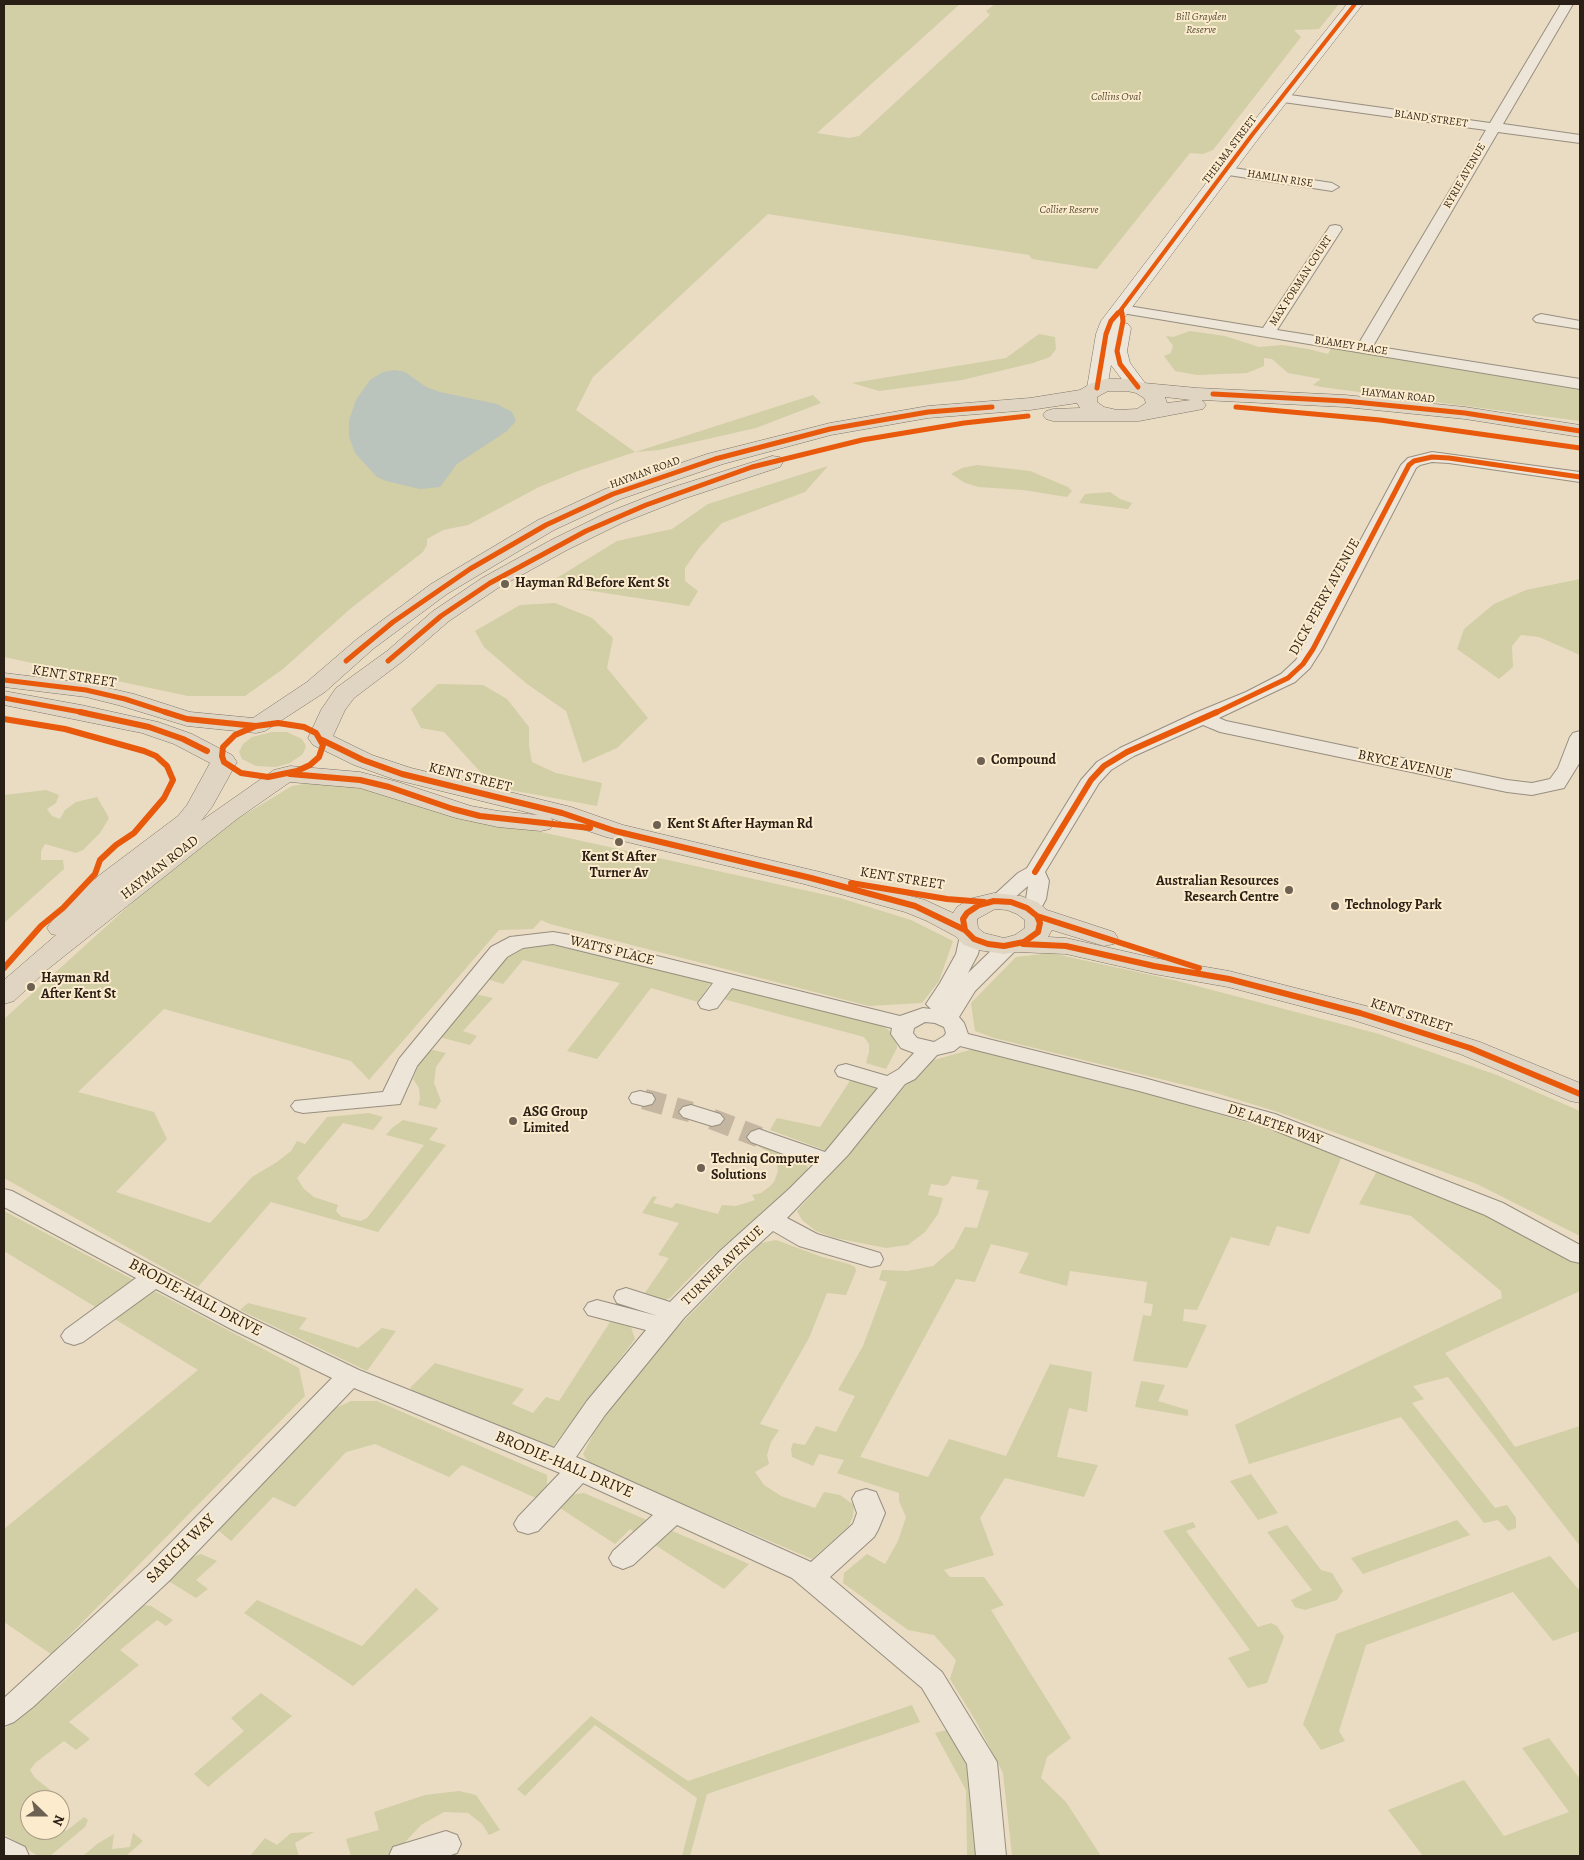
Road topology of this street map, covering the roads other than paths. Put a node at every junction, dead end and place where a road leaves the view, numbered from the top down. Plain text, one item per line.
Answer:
1 (1355, 4) edge
2 (1567, 4) edge
3 (1283, 98) junction
4 (1494, 127) junction
5 (1580, 139) edge
6 (1227, 172) junction
7 (1332, 187) dead end
8 (1335, 229) dead end
9 (1122, 309) junction
10 (1541, 319) dead end
11 (1580, 325) edge
12 (1267, 333) junction
13 (1364, 348) junction
14 (1580, 384) edge
15 (1141, 388) junction
16 (1091, 391) junction
17 (1148, 412) junction
18 (1106, 414) junction
19 (1580, 431) edge
20 (1580, 448) edge
21 (1580, 477) edge
22 (4, 680) edge
23 (4, 698) edge
24 (1202, 718) junction
25 (257, 726) junction
26 (1580, 737) edge
27 (321, 739) junction
28 (224, 761) junction
29 (286, 774) junction
30 (615, 831) junction
31 (1035, 872) junction
32 (811, 878) junction
33 (994, 902) junction
34 (1034, 913) junction
35 (968, 933) junction
36 (1015, 945) junction
37 (38, 962) junction
38 (1229, 979) junction
39 (726, 980) junction
40 (4, 995) edge
41 (709, 1003) dead end
42 (912, 1028) junction
43 (951, 1029) junction
44 (930, 1049) junction
45 (846, 1071) dead end
46 (895, 1082) junction
47 (1580, 1094) edge
48 (303, 1106) dead end
49 (760, 1136) tunnel mouth
50 (829, 1162) junction
51 (4, 1197) edge
52 (771, 1219) junction
53 (1580, 1255) edge
54 (871, 1259) dead end
55 (155, 1277) junction
56 (626, 1297) dead end
57 (596, 1309) dead end
58 (669, 1319) junction
59 (74, 1336) dead end
60 (350, 1376) junction
61 (569, 1466) junction
62 (866, 1499) dead end
63 (674, 1512) junction
64 (528, 1524) dead end
65 (623, 1558) dead end
66 (811, 1577) junction
67 (4, 1714) edge
68 (446, 1844) dead end
69 (4, 1850) edge
70 (14, 1856) edge
71 (404, 1856) edge
72 (991, 1856) edge

1 - 3 main road, THELMA STREET
2 - 4 street, RYRIE AVENUE
3 - 4 street, BLAND STREET
3 - 6 main road, THELMA STREET
4 - 5 street, BLAND STREET
4 - 13 street, RYRIE AVENUE
6 - 7 street, HAMLIN RISE
6 - 9 main road, THELMA STREET
8 - 12 street, MAX FORMAN COURT
9 - 12 street, BLAMEY PLACE
9 - 15 main road
9 - 16 main road, THELMA STREET
10 - 11 street
12 - 13 street, BLAMEY PLACE
13 - 14 street, BLAMEY PLACE
15 - 16 main road, HAYMAN ROAD
15 - 17 main road
15 - 19 main road, HAYMAN ROAD
16 - 18 main road
16 - 25 main road, HAYMAN ROAD
17 - 18 main road, HAYMAN ROAD
17 - 20 main road, HAYMAN ROAD
18 - 27 main road
21 - 24 street, DICK PERRY AVENUE
22 - 25 main road, KENT STREET
23 - 28 main road
24 - 26 street, BRYCE AVENUE
24 - 31 street, DICK PERRY AVENUE
25 - 27 main road, KENT STREET
25 - 28 main road, HAYMAN ROAD
27 - 29 main road, HAYMAN ROAD
27 - 30 main road, KENT STREET
28 - 29 main road, KENT STREET
28 - 37 main road, HAYMAN ROAD
29 - 30 main road, KENT STREET
29 - 37 main road, HAYMAN ROAD
30 - 32 main road, KENT STREET
31 - 33 street, DICK PERRY AVENUE
31 - 34 street
32 - 33 main road, KENT STREET
32 - 35 main road, KENT STREET
33 - 34 main road
33 - 35 main road
34 - 36 main road
34 - 38 main road, KENT STREET
35 - 36 main road
35 - 42 street, TURNER AVENUE
36 - 38 main road, KENT STREET
36 - 43 street
37 - 40 main road, HAYMAN ROAD
38 - 47 main road, KENT STREET
39 - 41 street
39 - 42 street, WATTS PLACE
39 - 48 street, WATTS PLACE
42 - 43 street
42 - 44 street
42 - 46 street, TURNER AVENUE
43 - 44 street
43 - 53 street, DE LAETER WAY
44 - 46 street, TURNER AVENUE
45 - 46 street
46 - 50 street, TURNER AVENUE
49 - 50 street
50 - 52 street, TURNER AVENUE
51 - 55 street, BRODIE-HALL DRIVE
52 - 54 street
52 - 58 street, TURNER AVENUE
55 - 59 street
55 - 60 street, BRODIE-HALL DRIVE
56 - 58 street
57 - 58 street
58 - 61 street, TURNER AVENUE
60 - 61 street, BRODIE-HALL DRIVE
60 - 67 street, SARICH WAY
61 - 63 street, BRODIE-HALL DRIVE
61 - 64 street, TURNER AVENUE
62 - 66 street
63 - 65 street
63 - 66 street, BRODIE-HALL DRIVE
66 - 72 street, BRODIE-HALL DRIVE
68 - 71 street
69 - 70 street

